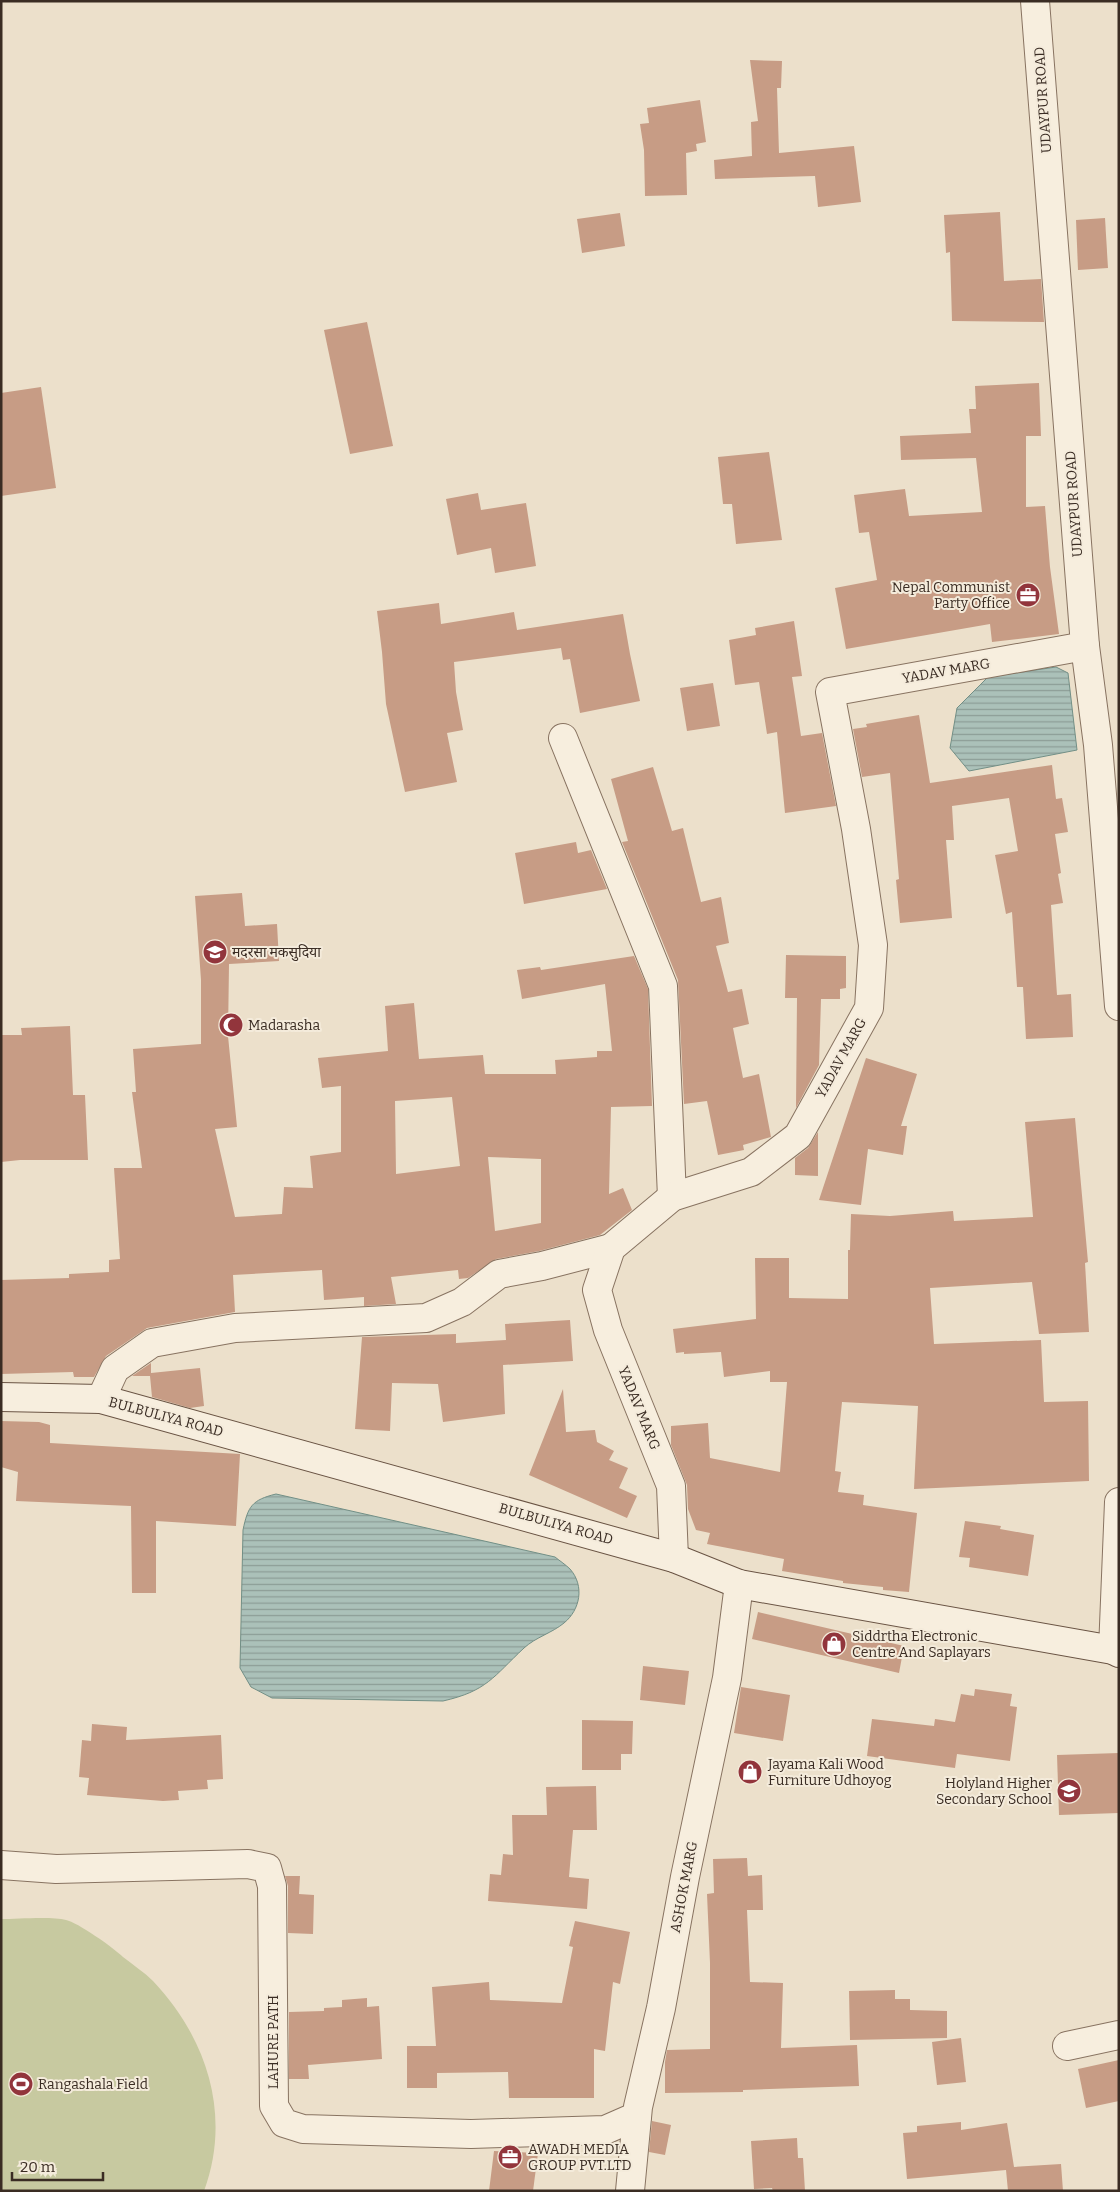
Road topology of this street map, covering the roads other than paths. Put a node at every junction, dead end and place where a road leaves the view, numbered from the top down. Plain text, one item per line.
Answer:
1 (1036, 1) edge
2 (1085, 646) junction
3 (563, 738) dead end
4 (1119, 1006) edge
5 (672, 1197) junction
6 (611, 1248) junction
7 (1, 1397) edge
8 (101, 1399) junction
9 (1119, 1502) edge
10 (674, 1558) junction
11 (739, 1584) junction
12 (1116, 1652) edge
13 (1, 1865) edge
14 (1119, 2035) edge
15 (1067, 2046) dead end
16 (637, 2116) junction
17 (630, 2191) edge

1 - 2 street, UDAYPUR ROAD
2 - 4 street, UDAYPUR ROAD
2 - 5 street, YADAV MARG
3 - 5 street
5 - 6 street, YADAV MARG
6 - 8 street
6 - 10 street, YADAV MARG
7 - 8 street, BULBULIYA ROAD
8 - 10 street, BULBULIYA ROAD
9 - 12 street
10 - 11 street, BULBULIYA ROAD
11 - 12 street, BULBULIYA ROAD
11 - 16 street, ASHOK MARG
13 - 16 street, LAHURE PATH
14 - 15 street
16 - 17 street, ASHOK MARG

